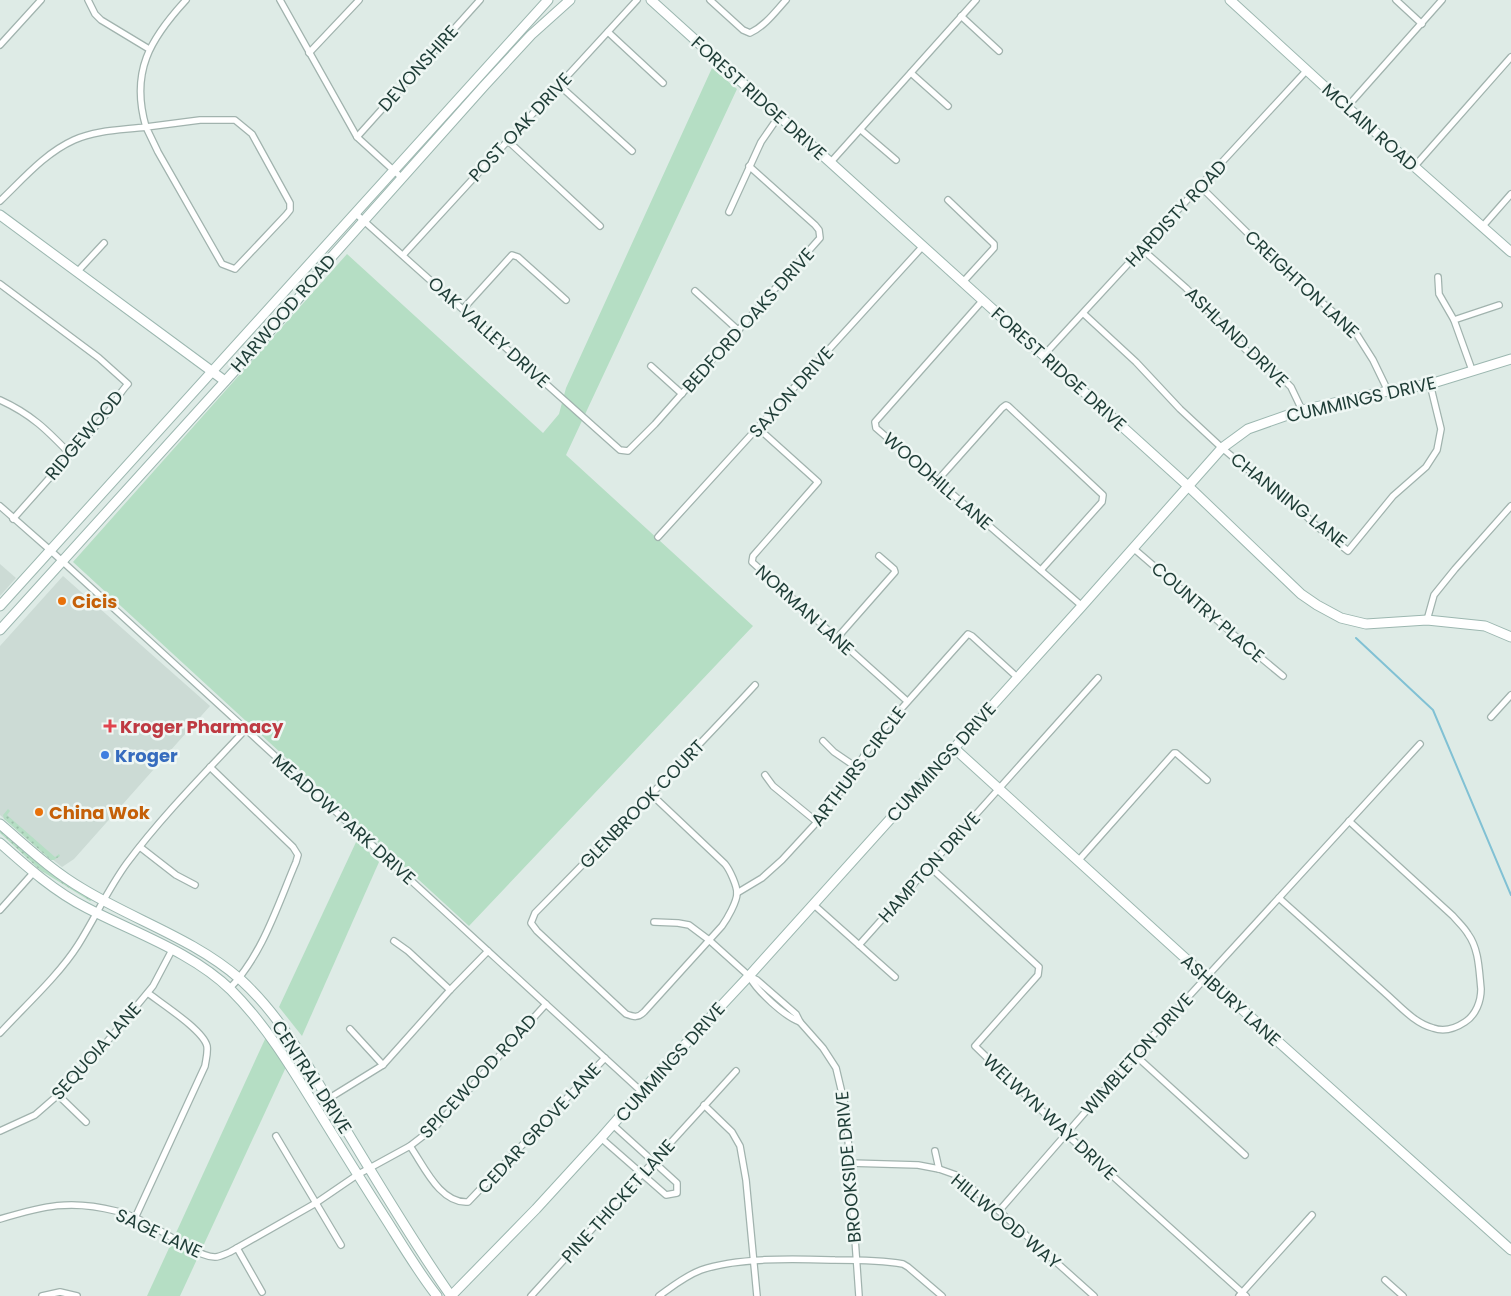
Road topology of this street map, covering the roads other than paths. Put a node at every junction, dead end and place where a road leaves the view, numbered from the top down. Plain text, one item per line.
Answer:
1 (41, 0) edge
2 (88, 0) edge
3 (186, 0) edge
4 (280, 0) edge
5 (359, 0) edge
6 (480, 0) edge
7 (548, 0) edge
8 (570, 0) edge
9 (637, 0) edge
10 (651, 0) edge
11 (710, 0) edge
12 (786, 0) edge
13 (975, 0) edge
14 (1230, 0) edge
15 (1396, 0) edge
16 (1442, 0) edge
17 (1241, 5) edge
18 (961, 16) junction
19 (1422, 24) junction
20 (608, 32) junction
21 (0, 45) edge
22 (149, 49) junction
23 (1000, 51) dead end
24 (310, 53) junction
25 (1511, 56) edge
26 (1306, 70) junction
27 (911, 73) junction
28 (663, 83) dead end
29 (559, 85) junction
30 (948, 106) dead end
31 (1347, 107) junction
32 (779, 116) junction
33 (146, 127) junction
34 (861, 130) junction
35 (357, 137) junction
36 (507, 140) junction
37 (632, 151) dead end
38 (896, 160) dead end
39 (830, 162) junction
40 (750, 166) junction
41 (1414, 167) junction
42 (393, 170) junction
43 (402, 178) junction
44 (1201, 187) junction
45 (1511, 194) edge
46 (948, 200) dead end
47 (0, 201) edge
48 (729, 212) dead end
49 (355, 213) junction
50 (0, 215) edge
51 (364, 220) junction
52 (600, 226) dead end
53 (1482, 227) junction
54 (104, 243) dead end
55 (923, 246) junction
56 (1143, 250) junction
57 (1511, 252) edge
58 (403, 255) junction
59 (78, 272) junction
60 (1438, 277) dead end
61 (962, 282) junction
62 (0, 284) edge
63 (695, 291) dead end
64 (566, 300) dead end
65 (983, 300) junction
66 (1499, 305) dead end
67 (463, 309) junction
68 (1084, 314) junction
69 (1454, 320) junction
70 (739, 330) junction
71 (1044, 356) junction
72 (1511, 359) edge
73 (651, 366) dead end
74 (1472, 370) junction
75 (212, 371) junction
76 (225, 381) junction
77 (1430, 384) junction
78 (1388, 391) junction
79 (682, 394) junction
80 (0, 400) edge
81 (1302, 410) junction
82 (758, 428) junction
83 (1222, 448) junction
84 (623, 451) joint
85 (70, 454) junction
86 (937, 481) junction
87 (1188, 486) junction
88 (0, 506) edge
89 (1511, 506) edge
90 (13, 519) junction
91 (658, 537) dead end
92 (1133, 548) junction
93 (50, 550) junction
94 (879, 556) dead end
95 (63, 562) junction
96 (1042, 570) junction
97 (0, 606) edge
98 (1082, 606) junction
99 (1426, 620) junction
100 (0, 630) edge
101 (836, 638) junction
102 (1511, 638) edge
103 (1283, 676) dead end
104 (1018, 677) junction
105 (1098, 678) dead end
106 (755, 685) dead end
107 (1511, 695) edge
108 (907, 701) junction
109 (1491, 717) dead end
110 (246, 729) junction
111 (824, 741) dead end
112 (1420, 744) dead end
113 (954, 748) junction
114 (210, 767) junction
115 (856, 767) junction
116 (765, 775) dead end
117 (1207, 780) dead end
118 (999, 789) junction
119 (651, 794) junction
120 (1349, 821) junction
121 (818, 822) junction
122 (0, 824) edge
123 (0, 843) edge
124 (140, 847) junction
125 (1078, 862) junction
126 (930, 867) junction
127 (34, 872) junction
128 (195, 885) dead end
129 (737, 893) junction
130 (1279, 898) junction
131 (103, 900) junction
132 (813, 904) junction
133 (0, 910) edge
134 (96, 913) junction
135 (654, 922) dead end
136 (709, 940) junction
137 (394, 941) dead end
138 (859, 945) junction
139 (172, 950) junction
140 (488, 951) junction
141 (749, 976) junction
142 (894, 977) dead end
143 (1206, 977) junction
144 (239, 979) junction
145 (229, 989) junction
146 (450, 990) junction
147 (148, 993) junction
148 (546, 1004) junction
149 (350, 1029) dead end
150 (0, 1033) edge
151 (1135, 1055) junction
152 (605, 1058) junction
153 (383, 1065) junction
154 (736, 1071) dead end
155 (642, 1092) junction
156 (58, 1095) junction
157 (328, 1100) junction
158 (704, 1105) junction
159 (86, 1122) dead end
160 (613, 1126) junction
161 (0, 1131) edge
162 (1066, 1134) junction
163 (276, 1136) dead end
164 (601, 1138) junction
165 (410, 1146) junction
166 (935, 1151) dead end
167 (1245, 1154) dead end
168 (655, 1162) junction
169 (849, 1163) junction
170 (369, 1168) junction
171 (939, 1169) junction
172 (357, 1175) junction
173 (643, 1175) junction
174 (316, 1203) junction
175 (999, 1211) junction
176 (1312, 1215) dead end
177 (135, 1218) junction
178 (0, 1219) edge
179 (341, 1245) dead end
180 (237, 1248) junction
181 (1511, 1250) edge
182 (857, 1260) junction
183 (753, 1261) junction
184 (1386, 1280) dead end
185 (262, 1292) dead end
186 (1242, 1295) edge
187 (42, 1296) edge
188 (77, 1296) edge
189 (437, 1296) edge
190 (451, 1296) edge
191 (531, 1296) edge
192 (659, 1296) edge
193 (756, 1296) edge
194 (858, 1296) edge
195 (942, 1296) edge
196 (1094, 1296) edge
197 (1403, 1296) edge

1 - 21 street
2 - 22 street
3 - 22 street
4 - 24 street
5 - 24 street
6 - 35 street, DEVONSHIRE
7 - 42 main road, HARWOOD ROAD
8 - 43 main road, HARWOOD ROAD
9 - 20 street, POST OAK DRIVE
10 - 32 main road, FOREST RIDGE DRIVE
11 - 12 street
13 - 18 street
14 - 17 main road, MCLAIN ROAD
15 - 19 street
16 - 19 street
17 - 26 main road, MCLAIN ROAD
18 - 23 street
18 - 27 street
19 - 31 street
20 - 28 street
20 - 29 street, POST OAK DRIVE
22 - 33 street
24 - 35 street
25 - 41 street
26 - 31 main road, MCLAIN ROAD
26 - 44 street, HARDISTY ROAD
27 - 30 street
27 - 34 street
29 - 36 street, POST OAK DRIVE
29 - 37 street
31 - 41 main road, MCLAIN ROAD
32 - 39 main road, FOREST RIDGE DRIVE
32 - 40 street
33 - 33 street
33 - 47 street
34 - 38 street
34 - 39 street
35 - 42 street
36 - 52 street
36 - 58 street, POST OAK DRIVE
39 - 55 main road, FOREST RIDGE DRIVE
40 - 48 street
40 - 70 street, BEDFORD OAKS DRIVE
41 - 53 main road, MCLAIN ROAD
42 - 43 street
42 - 49 main road, HARWOOD ROAD
43 - 51 main road, HARWOOD ROAD
44 - 56 street, HARDISTY ROAD
44 - 78 street, CREIGHTON LANE
45 - 53 street
46 - 61 street
49 - 51 street, OAK VALLEY DRIVE
49 - 75 main road, HARWOOD ROAD
50 - 59 main road
51 - 58 street, OAK VALLEY DRIVE
51 - 76 main road, HARWOOD ROAD
53 - 57 main road, MCLAIN ROAD
54 - 59 street
55 - 61 main road, FOREST RIDGE DRIVE
55 - 82 street, SAXON DRIVE
56 - 68 street, HARDISTY ROAD
56 - 81 street, ASHLAND DRIVE
58 - 67 street, OAK VALLEY DRIVE
59 - 75 main road
60 - 69 street
61 - 65 main road, FOREST RIDGE DRIVE
62 - 85 street, RIDGEWOOD
63 - 70 street
64 - 67 street
65 - 71 main road, FOREST RIDGE DRIVE
65 - 86 street, WOODHILL LANE
66 - 69 street
67 - 84 street, OAK VALLEY DRIVE
68 - 71 street, HARDISTY ROAD
68 - 83 street, CHANNING LANE
69 - 74 street
70 - 79 street, BEDFORD OAKS DRIVE
71 - 87 main road, FOREST RIDGE DRIVE
72 - 74 main road, CUMMINGS DRIVE
73 - 79 street
74 - 77 main road, CUMMINGS DRIVE
75 - 76 main road
75 - 93 main road, HARWOOD ROAD
76 - 95 main road, HARWOOD ROAD
77 - 78 main road, CUMMINGS DRIVE
77 - 83 street, CHANNING LANE
78 - 81 main road, CUMMINGS DRIVE
79 - 84 street, BEDFORD OAKS DRIVE
80 - 85 street
81 - 83 main road, CUMMINGS DRIVE
82 - 91 street, SAXON DRIVE
82 - 101 street, NORMAN LANE
83 - 87 main road, CUMMINGS DRIVE
85 - 90 street, RIDGEWOOD
86 - 96 street, WOODHILL LANE
86 - 96 street
87 - 92 main road, CUMMINGS DRIVE
87 - 99 main road, FOREST RIDGE DRIVE
88 - 90 street, MEADOW PARK DRIVE
89 - 99 street
90 - 93 street, MEADOW PARK DRIVE
92 - 98 main road, CUMMINGS DRIVE
92 - 103 street, COUNTRY PLACE
93 - 95 street, MEADOW PARK DRIVE
93 - 97 main road, HARWOOD ROAD
94 - 101 street
95 - 100 main road, HARWOOD ROAD
95 - 110 street, MEADOW PARK DRIVE
96 - 98 street, WOODHILL LANE
98 - 104 main road, CUMMINGS DRIVE
99 - 102 main road, FOREST RIDGE DRIVE
101 - 108 street, NORMAN LANE
104 - 108 street, ARTHURS CIRCLE
104 - 113 main road, CUMMINGS DRIVE
105 - 118 street, HAMPTON DRIVE
106 - 119 street, GLENBROOK COURT
107 - 109 street
108 - 115 street, ARTHURS CIRCLE
110 - 114 street
110 - 140 street, MEADOW PARK DRIVE
111 - 115 street
112 - 120 street, WIMBLETON DRIVE
113 - 118 main road, ASHBURY LANE
113 - 132 main road, CUMMINGS DRIVE
114 - 124 street
114 - 144 street
115 - 121 street, ARTHURS CIRCLE
116 - 121 street
117 - 125 street
118 - 125 main road, ASHBURY LANE
118 - 126 street, HAMPTON DRIVE
119 - 129 street
119 - 136 street, GLENBROOK COURT
120 - 130 street, WIMBLETON DRIVE
120 - 130 street
121 - 129 street, ARTHURS CIRCLE
122 - 131 main road, CENTRAL DRIVE
123 - 127 main road, CENTRAL DRIVE
124 - 128 street
124 - 131 street
125 - 143 main road, ASHBURY LANE
126 - 138 street, HAMPTON DRIVE
126 - 162 street, WELWYN WAY DRIVE
127 - 133 street
127 - 134 main road, CENTRAL DRIVE
129 - 136 street
130 - 143 street, WIMBLETON DRIVE
131 - 134 street
131 - 144 main road, CENTRAL DRIVE
132 - 138 street
132 - 141 main road, CUMMINGS DRIVE
134 - 139 main road, CENTRAL DRIVE
134 - 150 street
135 - 136 street, BROOKSIDE DRIVE
136 - 141 street, BROOKSIDE DRIVE
137 - 146 street
138 - 142 street
139 - 145 main road, CENTRAL DRIVE
139 - 147 street, SEQUOIA LANE
140 - 146 street
140 - 148 street, MEADOW PARK DRIVE
141 - 155 main road, CUMMINGS DRIVE
141 - 169 street, BROOKSIDE DRIVE
143 - 151 street, WIMBLETON DRIVE
143 - 181 main road, ASHBURY LANE
144 - 145 street
144 - 157 main road, CENTRAL DRIVE
145 - 172 main road, CENTRAL DRIVE
146 - 153 street
147 - 156 street, SEQUOIA LANE
147 - 177 street
148 - 152 street, MEADOW PARK DRIVE
148 - 165 street, SPICEWOOD ROAD
149 - 153 street
151 - 162 street, WIMBLETON DRIVE
151 - 167 street
152 - 155 street, MEADOW PARK DRIVE
152 - 165 street, CEDAR GROVE LANE
153 - 157 street
154 - 158 street, PINE THICKET LANE
155 - 160 main road, CUMMINGS DRIVE
156 - 159 street
156 - 161 street, SEQUOIA LANE
157 - 170 main road, CENTRAL DRIVE
158 - 168 street, PINE THICKET LANE
158 - 183 street
160 - 164 main road, CUMMINGS DRIVE
160 - 168 street
162 - 175 street, WIMBLETON DRIVE
162 - 186 street, WELWYN WAY DRIVE
163 - 174 street
164 - 173 street
164 - 190 main road, CUMMINGS DRIVE
165 - 170 street, SPICEWOOD ROAD
166 - 171 street
168 - 173 street, PINE THICKET LANE
168 - 173 street
169 - 171 street, HILLWOOD WAY
169 - 182 street, BROOKSIDE DRIVE
170 - 172 street, SPICEWOOD ROAD
170 - 190 main road, CENTRAL DRIVE
171 - 175 street, HILLWOOD WAY
172 - 174 street, SAGE LANE
172 - 189 main road, CENTRAL DRIVE
173 - 191 street, PINE THICKET LANE
174 - 179 street
174 - 180 street, SAGE LANE
175 - 196 street, HILLWOOD WAY
176 - 186 street
177 - 178 street, SAGE LANE
177 - 180 street, SAGE LANE
180 - 185 street
182 - 183 street
182 - 194 street, BROOKSIDE DRIVE
182 - 195 street
183 - 192 street
183 - 193 street
184 - 197 street
187 - 188 street

